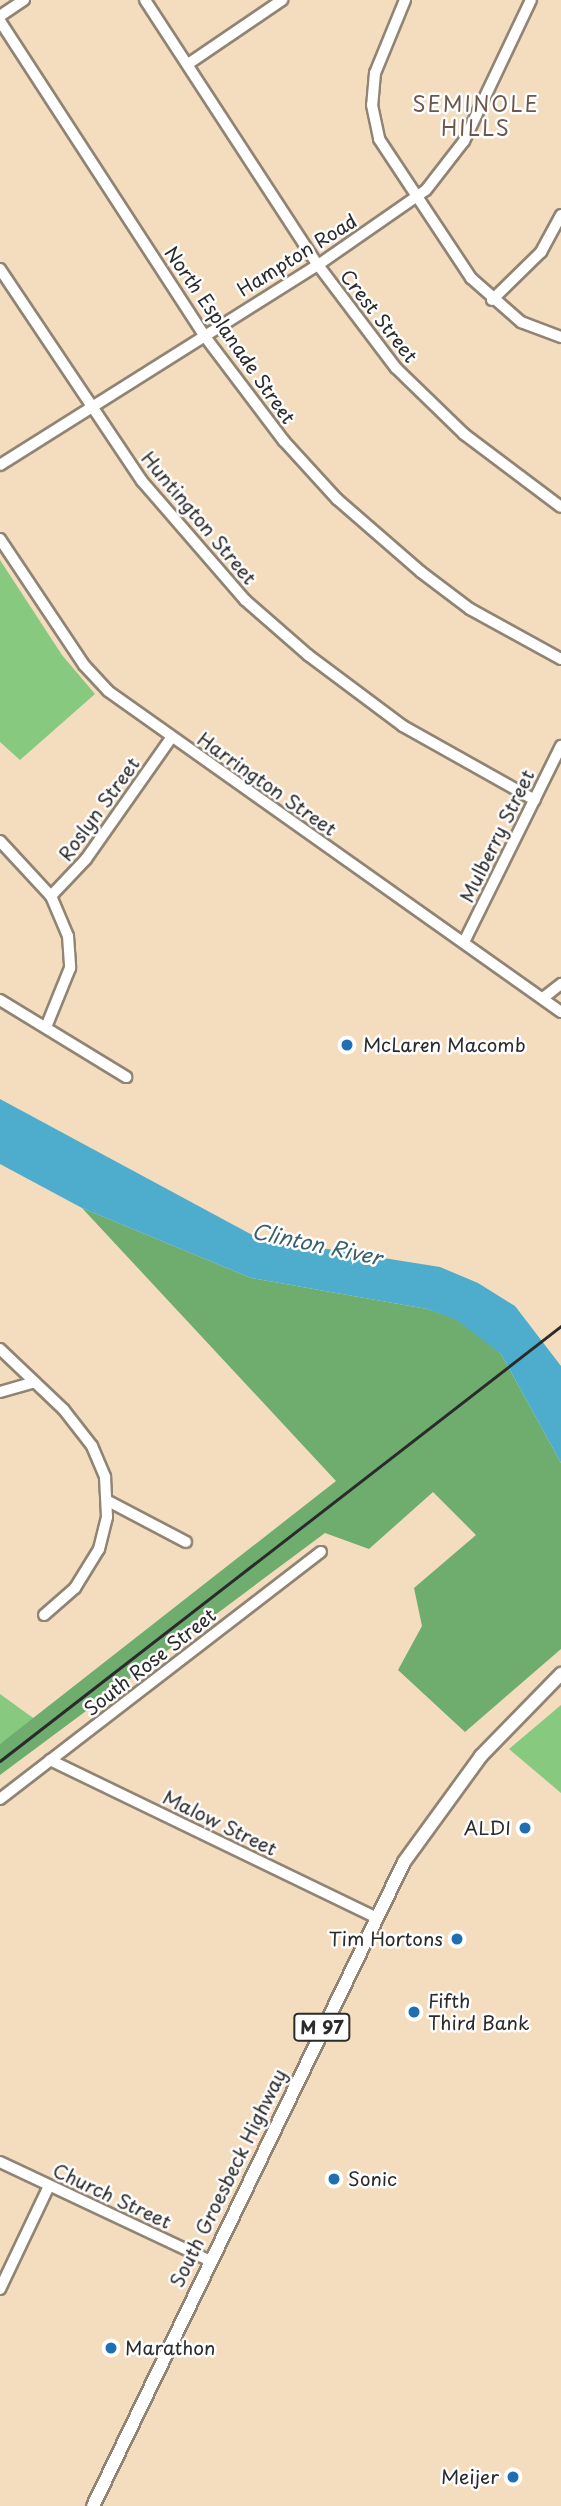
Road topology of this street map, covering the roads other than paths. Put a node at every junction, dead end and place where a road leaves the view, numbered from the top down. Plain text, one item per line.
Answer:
1 (24, 0) edge
2 (145, 0) edge
3 (282, 0) edge
4 (405, 0) edge
5 (531, 0) edge
6 (0, 18) edge
7 (188, 64) junction
8 (415, 199) junction
9 (561, 215) edge
10 (318, 265) junction
11 (0, 269) edge
12 (492, 300) junction
13 (203, 334) junction
14 (561, 337) edge
15 (91, 407) junction
16 (0, 465) edge
17 (561, 507) edge
18 (0, 539) edge
19 (561, 659) edge
20 (171, 738) junction
21 (561, 746) edge
22 (535, 800) junction
23 (0, 841) edge
24 (51, 896) junction
25 (464, 942) junction
26 (561, 984) edge
27 (543, 998) junction
28 (0, 1000) edge
29 (561, 1012) edge
30 (46, 1027) junction
31 (127, 1077) dead end
32 (0, 1349) edge
33 (36, 1382) junction
34 (0, 1392) edge
35 (108, 1501) junction
36 (186, 1542) dead end
37 (321, 1552) dead end
38 (44, 1615) dead end
39 (561, 1674) edge
40 (50, 1760) junction
41 (0, 1799) edge
42 (375, 1917) junction
43 (0, 2162) edge
44 (48, 2186) junction
45 (210, 2262) junction
46 (0, 2289) edge
47 (93, 2506) edge

1 - 6 street
2 - 7 street, Crest Street
3 - 7 street
4 - 8 street
5 - 8 street, Hampton Road
6 - 13 street, North Esplanade Street
7 - 10 street, Crest Street
8 - 10 street, Hampton Road
8 - 12 street
9 - 12 street
10 - 13 street, Hampton Road
10 - 17 street, Crest Street
11 - 15 street, Huntington Street
12 - 14 street
13 - 15 street, Hampton Road
13 - 19 street, North Esplanade Street
15 - 16 street, Hampton Road
15 - 22 street, Huntington Street
18 - 20 street, Harrington Street
20 - 24 street, Roslyn Street
20 - 25 street, Harrington Street
21 - 22 street, Mulberry Street
22 - 25 street, Mulberry Street
23 - 24 street
24 - 30 street
25 - 27 street, Harrington Street
26 - 27 street
27 - 29 street, Harrington Street
28 - 30 street
30 - 31 street
32 - 33 street
33 - 34 street
33 - 35 street
35 - 36 street
35 - 38 street
37 - 40 street, South Rose Street
39 - 42 main road, South Groesbeck Highway / M 97
40 - 41 street, South Rose Street
40 - 42 street, Malow Street
42 - 45 main road, South Groesbeck Highway / M 97
43 - 44 street, Church Street
44 - 45 street, Church Street
44 - 46 street
45 - 47 main road, South Groesbeck Highway / M 97

